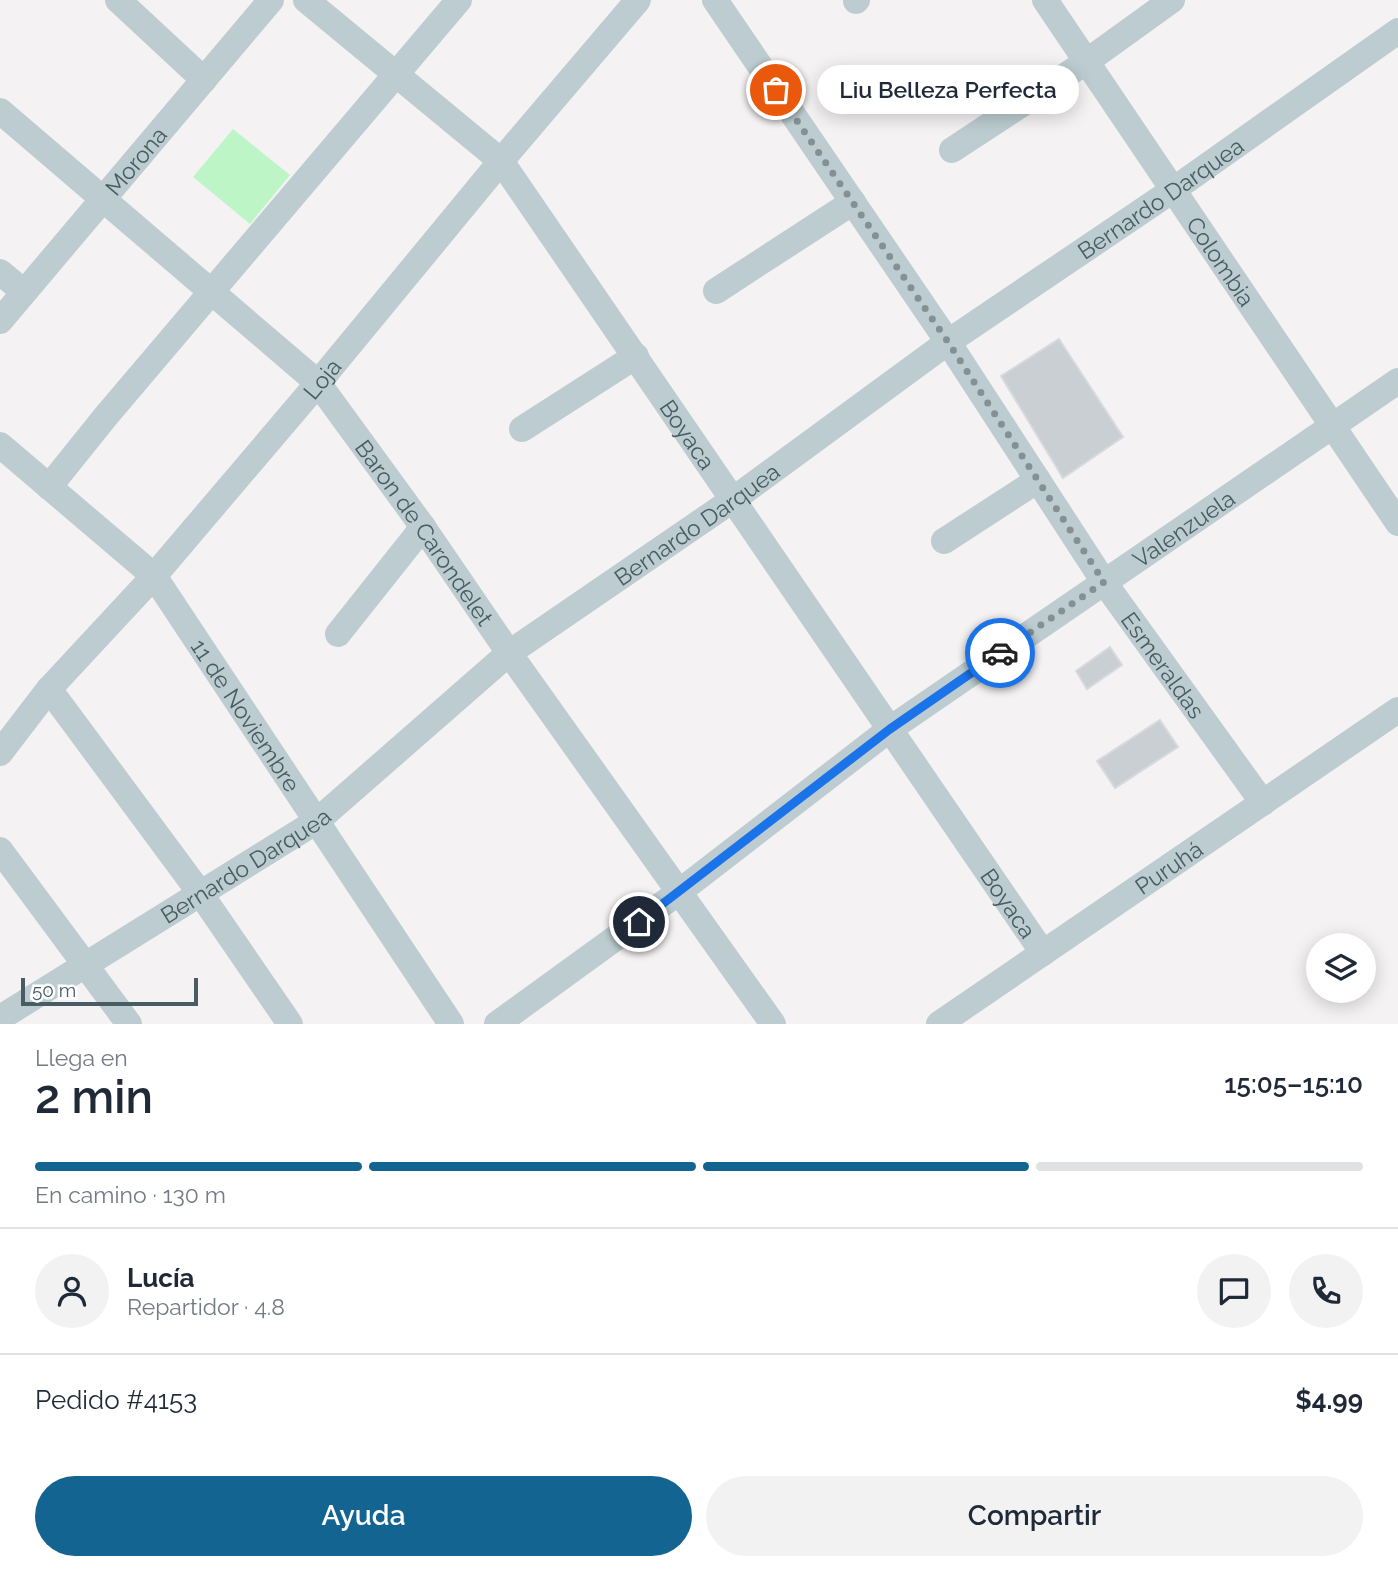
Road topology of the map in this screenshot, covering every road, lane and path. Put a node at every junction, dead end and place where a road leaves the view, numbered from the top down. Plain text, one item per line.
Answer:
1 (118, 0) edge
2 (271, 0) edge
3 (306, 0) edge
4 (459, 0) edge
5 (638, 0) edge
6 (715, 0) edge
7 (1045, 0) edge
8 (1171, 0) edge
9 (1398, 32) edge
10 (1086, 62) junction
11 (396, 75) junction
12 (204, 80) junction
13 (0, 111) edge
14 (953, 150) dead end
15 (501, 161) junction
16 (1173, 190) junction
17 (103, 199) junction
18 (853, 202) junction
19 (0, 272) edge
20 (716, 291) dead end
21 (24, 292) junction
22 (212, 292) junction
23 (0, 321) edge
24 (948, 342) junction
25 (636, 356) junction
26 (1398, 381) edge
27 (318, 383) junction
28 (1332, 426) junction
29 (522, 429) dead end
30 (0, 445) edge
31 (1038, 480) junction
32 (49, 487) junction
33 (734, 499) junction
34 (1398, 523) edge
35 (423, 527) junction
36 (944, 541) dead end
37 (154, 576) junction
38 (1104, 582) junction
39 (338, 634) dead end
40 (509, 653) junction
41 (49, 689) junction
42 (1398, 710) edge
43 (890, 729) junction
44 (0, 753) edge
45 (1263, 803) junction
46 (317, 821) junction
47 (0, 850) edge
48 (679, 892) junction
49 (200, 893) junction
50 (1043, 953) junction
51 (85, 965) junction
52 (0, 1018) edge
53 (129, 1024) edge
54 (290, 1024) edge
55 (451, 1024) edge
56 (497, 1024) edge
57 (773, 1024) edge
58 (939, 1024) edge

1 - 12 street
2 - 12 street, Morona
3 - 11 street, Boyaca
4 - 11 street
5 - 15 street, Loja
6 - 18 street, Esmeraldas
7 - 10 street, Colombia
8 - 10 street
9 - 16 street, Bernardo Darquea
10 - 14 street
10 - 16 street, Colombia
11 - 15 street, Boyaca
11 - 22 street
12 - 17 street, Morona
13 - 17 street, Baron de Carondelet
15 - 25 street, Boyaca
15 - 27 street, Loja
16 - 24 street, Bernardo Darquea
16 - 28 street, Colombia
17 - 21 street, Morona
17 - 22 street, Baron de Carondelet
18 - 20 street
18 - 24 street, Esmeraldas
19 - 21 street
21 - 23 street, Morona
22 - 27 street, Baron de Carondelet
22 - 32 street
24 - 31 street, Esmeraldas
24 - 33 street, Bernardo Darquea
25 - 29 street
25 - 33 street, Boyaca
26 - 28 street, Valenzuela
27 - 35 street, Baron de Carondelet
27 - 37 street, Loja
28 - 34 street, Colombia
28 - 38 street, Valenzuela
30 - 32 street, 11 de Noviembre
31 - 36 street
31 - 38 street, Esmeraldas
32 - 37 street, 11 de Noviembre
33 - 40 street, Bernardo Darquea
33 - 43 street, Boyaca
35 - 39 street
35 - 40 street, Baron de Carondelet
37 - 41 street, Loja
37 - 46 street, 11 de Noviembre
38 - 43 street, Valenzuela
38 - 45 street, Esmeraldas
40 - 46 street, Bernardo Darquea
40 - 48 street, Baron de Carondelet
41 - 44 street, Loja
41 - 49 street
42 - 45 street, Puruhá
43 - 48 street, Valenzuela
43 - 50 street, Boyaca
45 - 50 street, Puruhá
46 - 49 street, Bernardo Darquea
46 - 55 street, 11 de Noviembre
47 - 51 street
48 - 56 street, Valenzuela
48 - 57 street, Baron de Carondelet
49 - 51 street, Bernardo Darquea
49 - 54 street
50 - 58 street, Puruhá
51 - 52 street, Bernardo Darquea
51 - 53 street

